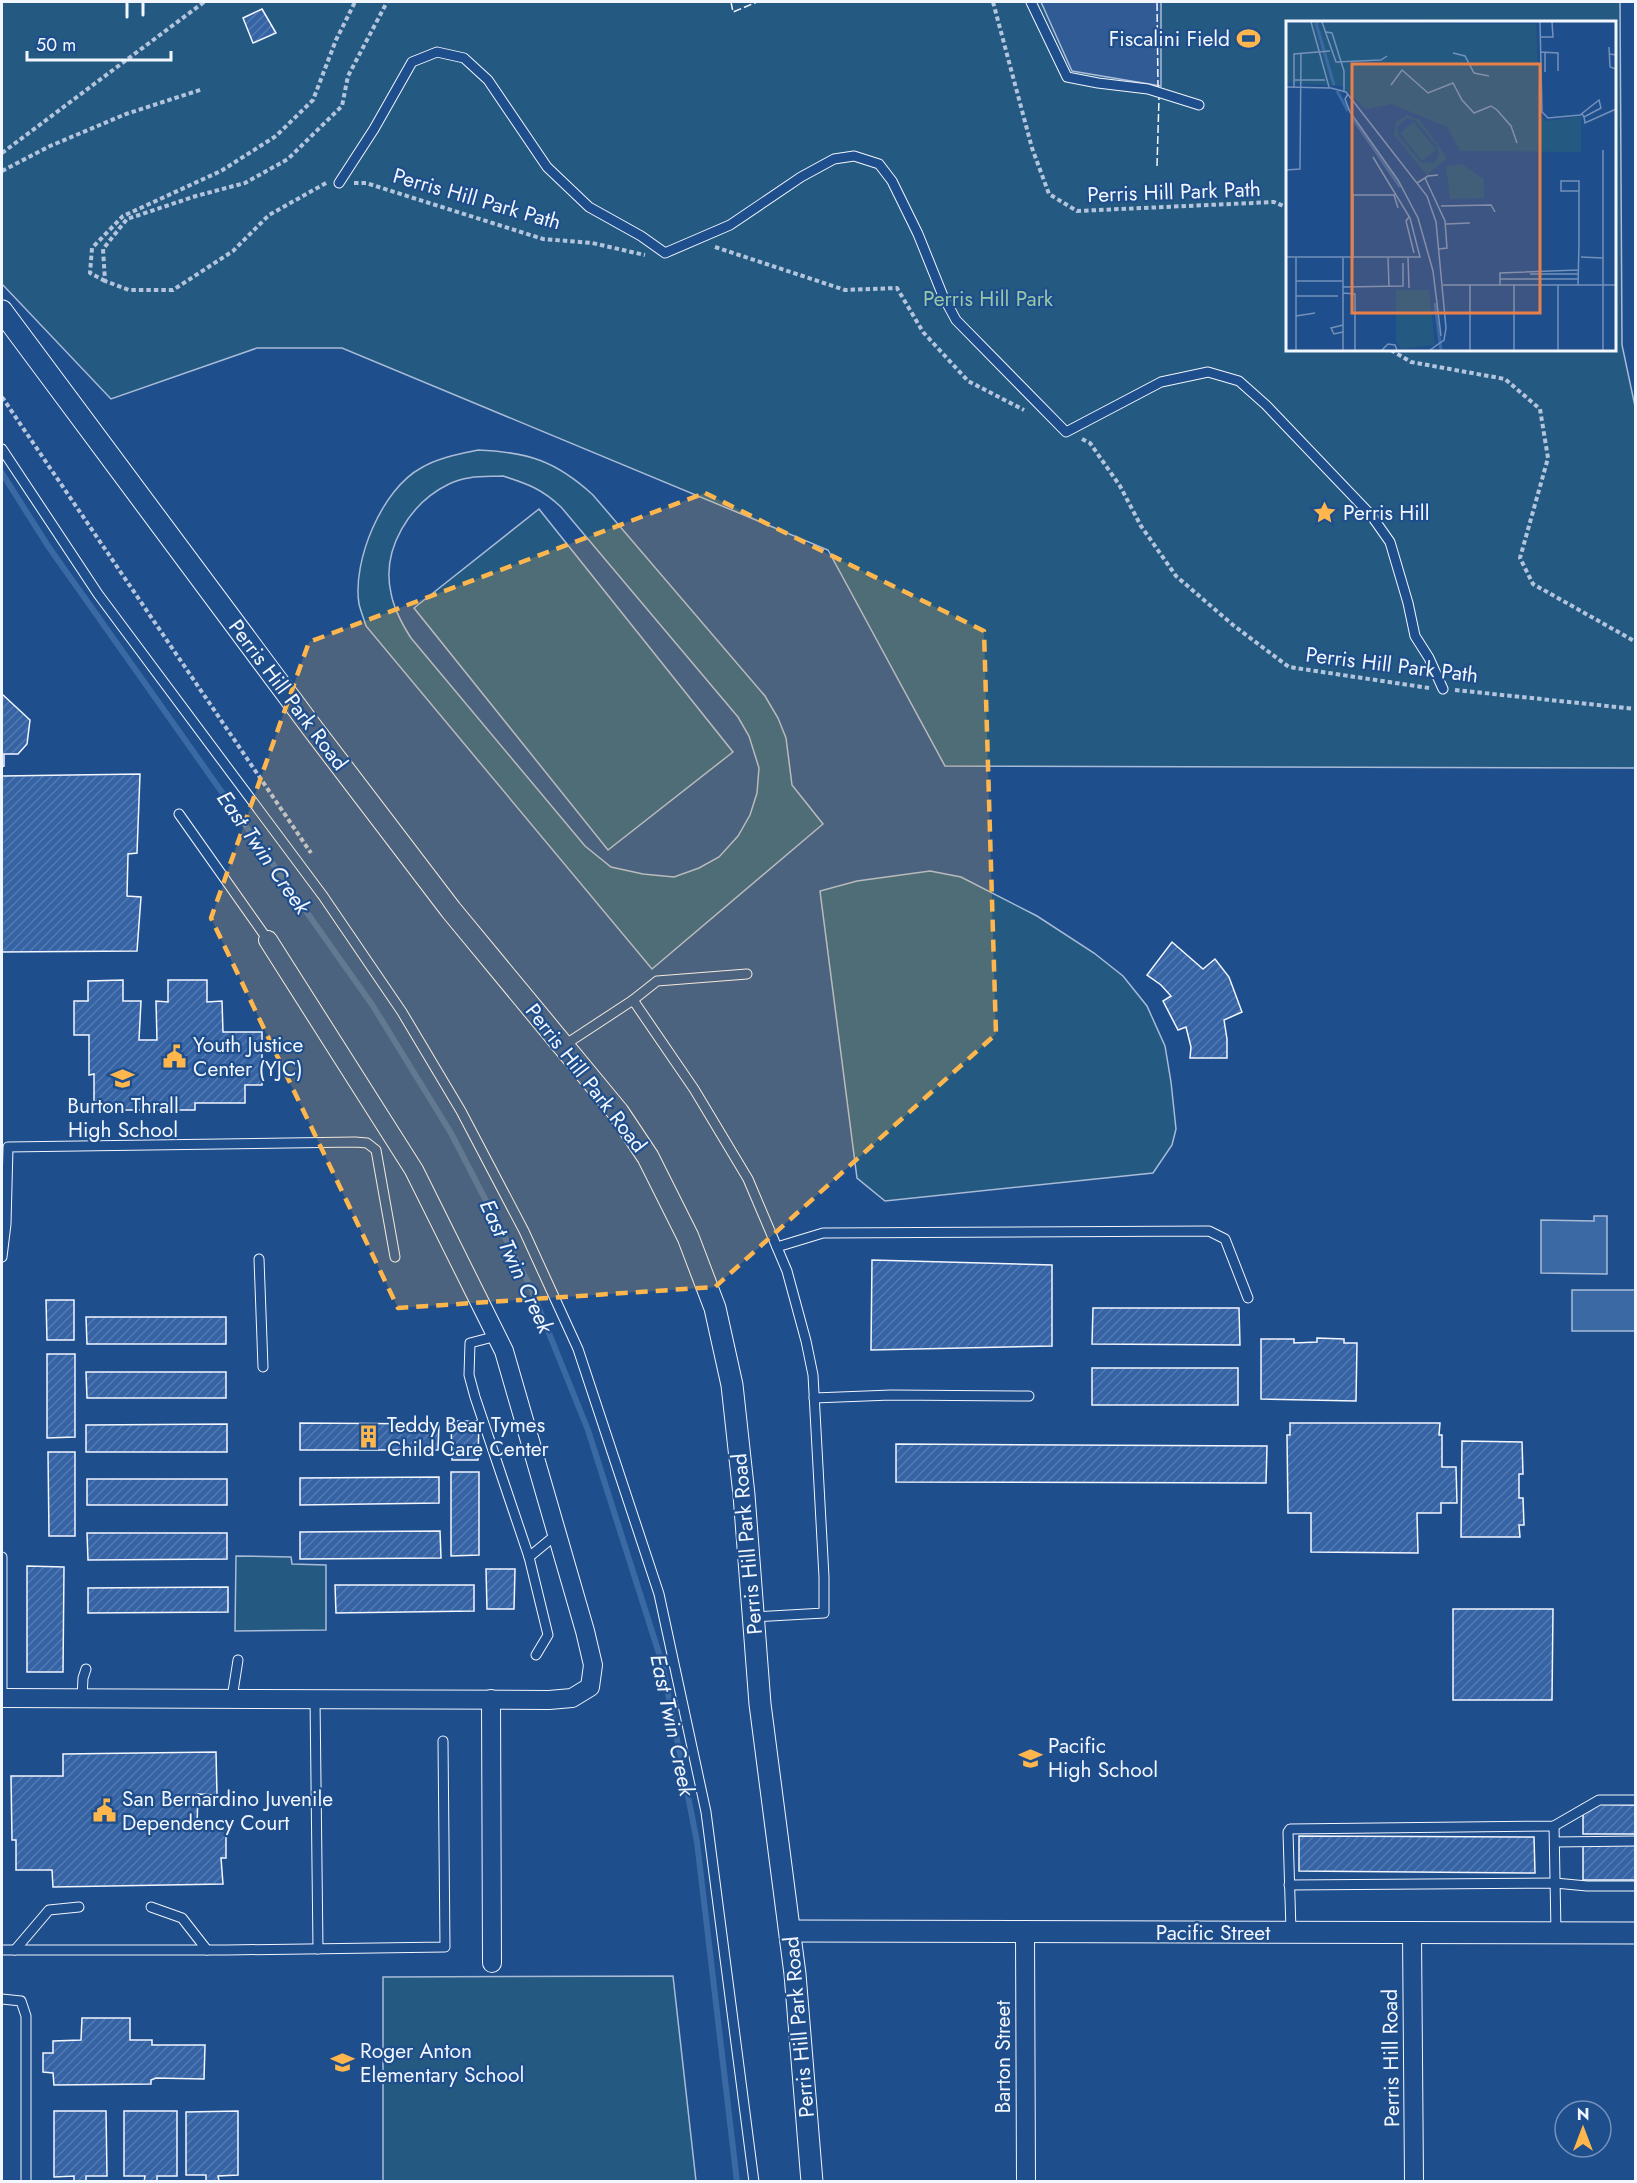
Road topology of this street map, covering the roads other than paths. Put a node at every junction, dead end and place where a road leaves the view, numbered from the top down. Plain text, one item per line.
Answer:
1 (1031, 2) edge
2 (1199, 105) dead end
3 (339, 183) road end
4 (2, 311) edge
5 (2, 449) edge
6 (1443, 689) road end
7 (179, 814) dead end
8 (268, 940) joint
9 (747, 974) dead end
10 (633, 1000) junction
11 (563, 1046) junction
12 (5, 1146) edge
13 (777, 1247) junction
14 (2, 1257) edge
15 (395, 1257) dead end
16 (259, 1259) dead end
17 (1248, 1298) dead end
18 (497, 1335) junction
19 (263, 1366) dead end
20 (1029, 1396) dead end
21 (814, 1398) junction
22 (557, 1534) junction
23 (2, 1557) edge
24 (529, 1557) junction
25 (754, 1617) junction
26 (536, 1655) dead end
27 (238, 1660) dead end
28 (86, 1669) dead end
29 (2, 1698) edge
30 (82, 1698) junction
31 (232, 1698) junction
32 (315, 1699) junction
33 (491, 1700) junction
34 (443, 1741) dead end
35 (1635, 1800) edge
36 (1554, 1827) junction
37 (1635, 1841) edge
38 (1555, 1842) junction
39 (1555, 1882) junction
40 (1288, 1885) junction
41 (1635, 1886) edge
42 (79, 1906) dead end
43 (151, 1907) dead end
44 (790, 1932) junction
45 (1025, 1932) junction
46 (1556, 1932) junction
47 (1292, 1933) junction
48 (1635, 1933) edge
49 (1412, 1934) junction
50 (318, 1949) junction
51 (2, 1950) edge
52 (15, 1950) junction
53 (207, 1950) junction
54 (492, 1963) dead end
55 (2, 1999) edge
56 (26, 2181) edge
57 (754, 2181) edge
58 (812, 2181) edge
59 (1026, 2181) edge
60 (1414, 2181) edge

1 - 2 lane
3 - 6 lane
4 - 11 street, Perris Hill Park Road
5 - 57 lane
7 - 8 lane
8 - 18 street
9 - 10 lane
10 - 11 lane
10 - 13 lane
11 - 25 street, Perris Hill Park Road
12 - 14 lane
12 - 15 lane
13 - 17 lane
13 - 21 lane
16 - 19 lane
18 - 22 street
18 - 24 lane
20 - 21 lane
21 - 25 lane
22 - 24 lane
22 - 33 street
23 - 29 lane
24 - 26 lane
25 - 44 street, Perris Hill Park Road
27 - 31 lane
28 - 30 lane
29 - 30 street
30 - 31 street
31 - 32 street
32 - 33 street
32 - 50 lane
33 - 54 street
34 - 50 lane
35 - 36 lane
36 - 38 lane
36 - 40 lane
37 - 38 lane
38 - 39 lane
39 - 40 lane
39 - 41 lane
39 - 46 lane
40 - 47 lane
42 - 52 lane
43 - 53 lane
44 - 45 street, Pacific Street
44 - 58 street, Perris Hill Park Road
45 - 47 street, Pacific Street
45 - 59 street, Barton Street
46 - 48 street, Pacific Street
46 - 49 street, Pacific Street
47 - 49 street, Pacific Street
49 - 60 street, Perris Hill Road
50 - 53 lane
51 - 52 lane
52 - 53 lane
55 - 56 lane

